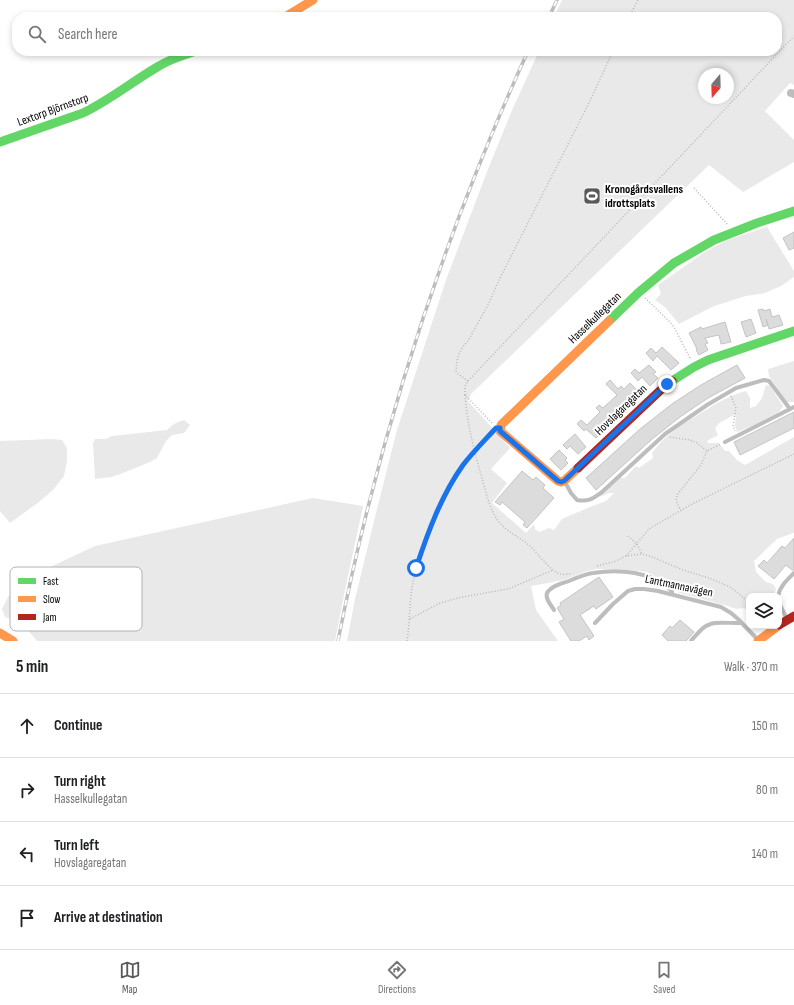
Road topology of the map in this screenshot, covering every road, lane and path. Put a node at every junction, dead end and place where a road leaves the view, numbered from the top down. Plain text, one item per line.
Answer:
1 (313, 0) edge
2 (638, 0) edge
3 (293, 12) edge
4 (632, 12) edge
5 (794, 36) edge
6 (782, 49) edge
7 (182, 56) edge
8 (611, 56) edge
9 (775, 56) edge
10 (0, 142) edge
11 (694, 188) dead end
12 (794, 211) edge
13 (735, 232) junction
14 (638, 293) junction
15 (794, 331) edge
16 (694, 367) junction
17 (468, 381) junction
18 (729, 392) junction
19 (465, 395) junction
20 (792, 408) edge
21 (498, 428) junction
22 (665, 434) junction
23 (737, 436) junction
24 (725, 442) joint
25 (707, 451) junction
26 (474, 452) junction
27 (794, 454) edge
28 (562, 481) junction
29 (681, 511) junction
30 (628, 536) dead end
31 (637, 544) junction
32 (642, 554) junction
33 (626, 556) junction
34 (593, 567) dead end
35 (553, 570) junction
36 (576, 572) dead end
37 (794, 573) edge
38 (779, 593) edge
39 (672, 594) junction
40 (746, 600) edge
41 (782, 607) edge
42 (554, 610) dead end
43 (791, 618) edge
44 (409, 620) junction
45 (742, 623) junction
46 (595, 624) dead end
47 (782, 624) edge
48 (774, 629) edge
49 (0, 633) edge
50 (13, 641) edge
51 (407, 641) edge
52 (691, 641) edge
53 (758, 641) edge

1 - 3 street
2 - 4 path
5 - 6 path
7 - 10 street, Lextorp Björnstorp
8 - 17 path
9 - 17 path
11 - 13 path
12 - 13 street, Hasselkullegatan
13 - 14 street, Hasselkullegatan
14 - 16 path
14 - 21 street, Hasselkullegatan
15 - 16 street, Hovslagaregatan
16 - 28 street, Hovslagaregatan
17 - 19 path
18 - 20 lane
18 - 22 lane
18 - 23 path
19 - 21 path
19 - 26 path
20 - 23 lane
21 - 26 path
21 - 28 street
22 - 25 path
22 - 28 lane
23 - 24 lane
24 - 25 path
25 - 29 path
26 - 35 path
26 - 44 path
27 - 29 path
29 - 31 path
30 - 31 path
31 - 32 path
31 - 33 path
32 - 33 path
32 - 40 path
33 - 34 path
35 - 36 path
35 - 44 path
37 - 38 lane
39 - 42 lane
39 - 45 lane, Lantmannavägen
39 - 46 lane, Lantmannavägen
41 - 43 lane
43 - 47 street, Lantmannavägen
44 - 51 path
45 - 52 lane
45 - 53 lane, Lantmannavägen
48 - 53 street, Lantmannavägen
49 - 50 street

